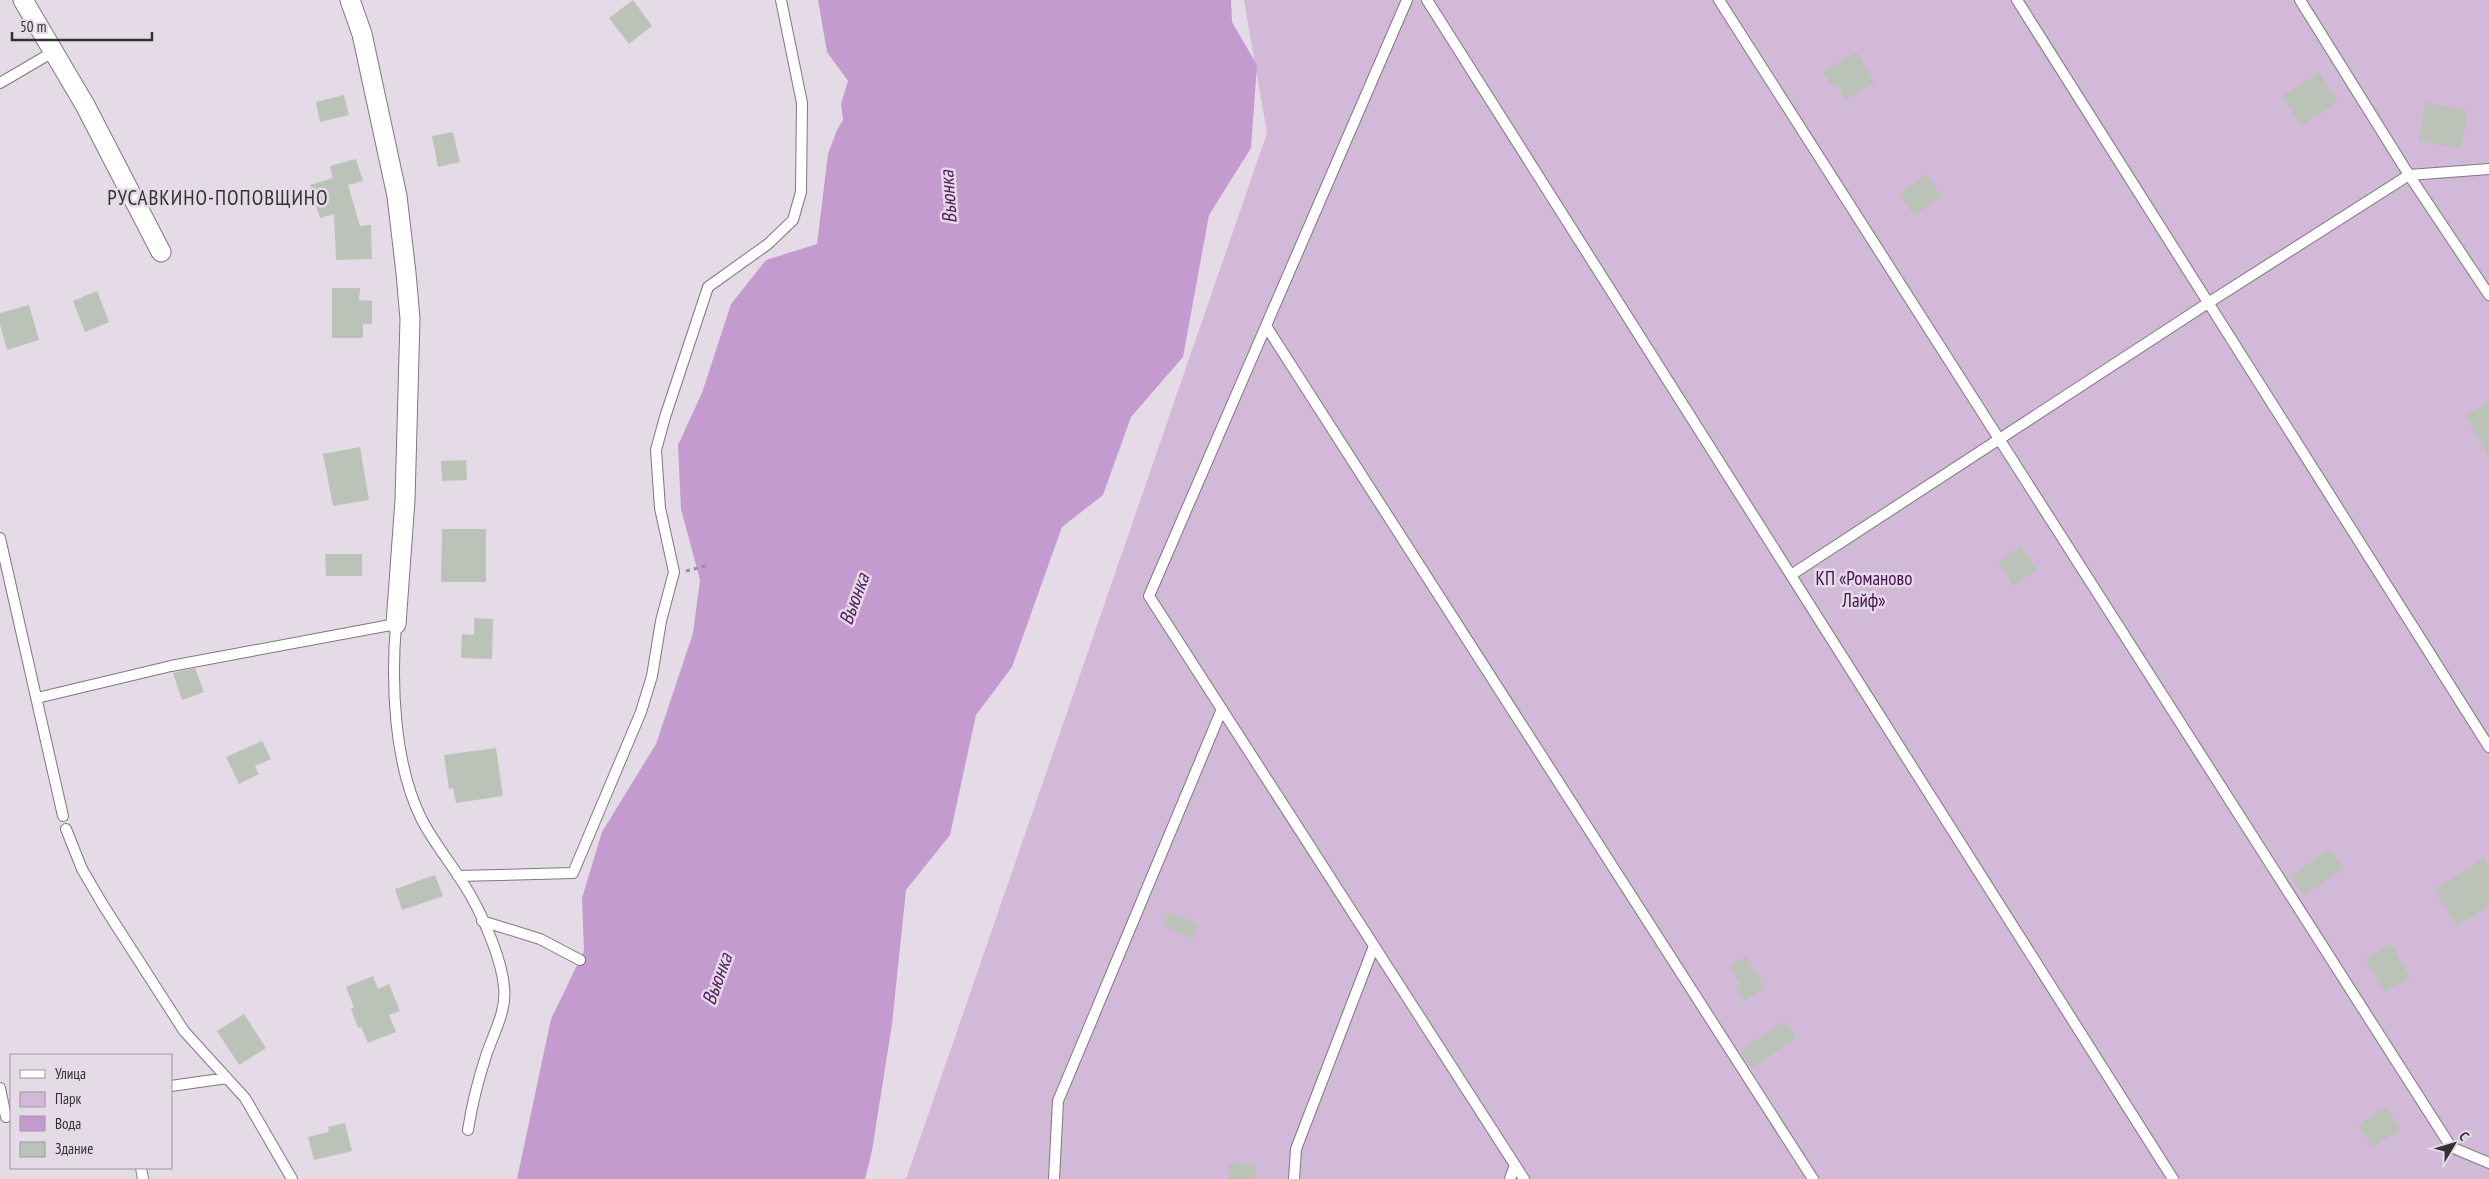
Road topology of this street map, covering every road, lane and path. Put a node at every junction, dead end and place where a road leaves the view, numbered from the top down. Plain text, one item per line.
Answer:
1 (23, 0) edge
2 (350, 0) edge
3 (781, 0) edge
4 (1407, 0) edge
5 (1427, 0) edge
6 (1719, 0) edge
7 (2017, 0) edge
8 (2300, 0) edge
9 (53, 52) junction
10 (0, 83) edge
11 (2489, 169) edge
12 (2409, 175) junction
13 (161, 252) dead end
14 (2489, 296) edge
15 (2208, 302) junction
16 (1266, 326) junction
17 (1999, 440) junction
18 (0, 538) edge
19 (706, 566) dead end
20 (681, 572) dead end
21 (1791, 575) junction
22 (396, 624) junction
23 (37, 698) junction
24 (1222, 708) junction
25 (2489, 747) edge
26 (63, 816) dead end
27 (66, 829) dead end
28 (458, 876) junction
29 (482, 921) junction
30 (1374, 946) junction
31 (580, 960) dead end
32 (226, 1078) junction
33 (172, 1086) edge
34 (0, 1088) edge
35 (6, 1117) edge
36 (468, 1130) dead end
37 (2489, 1163) edge
38 (1515, 1165) junction
39 (292, 1179) edge
40 (1054, 1179) edge
41 (1294, 1179) edge
42 (1510, 1179) edge
43 (1524, 1179) edge
44 (1813, 1179) edge
45 (2173, 1179) edge

1 - 9 street
2 - 22 street
3 - 28 lane
4 - 16 lane
5 - 21 lane
6 - 17 lane
7 - 15 lane
8 - 12 lane
9 - 10 lane
9 - 13 street
11 - 12 lane
12 - 14 lane
12 - 15 lane
15 - 17 lane
15 - 25 lane
16 - 24 lane
16 - 44 lane
17 - 21 lane
17 - 37 lane
18 - 23 lane
19 - 20 path
21 - 45 lane
22 - 23 lane
22 - 28 lane
23 - 26 lane
24 - 30 lane
24 - 40 lane
27 - 32 lane
28 - 29 lane
29 - 31 lane
29 - 36 lane
30 - 38 lane
30 - 41 lane
32 - 33 lane
32 - 39 lane
34 - 35 lane
38 - 42 lane
38 - 43 lane

